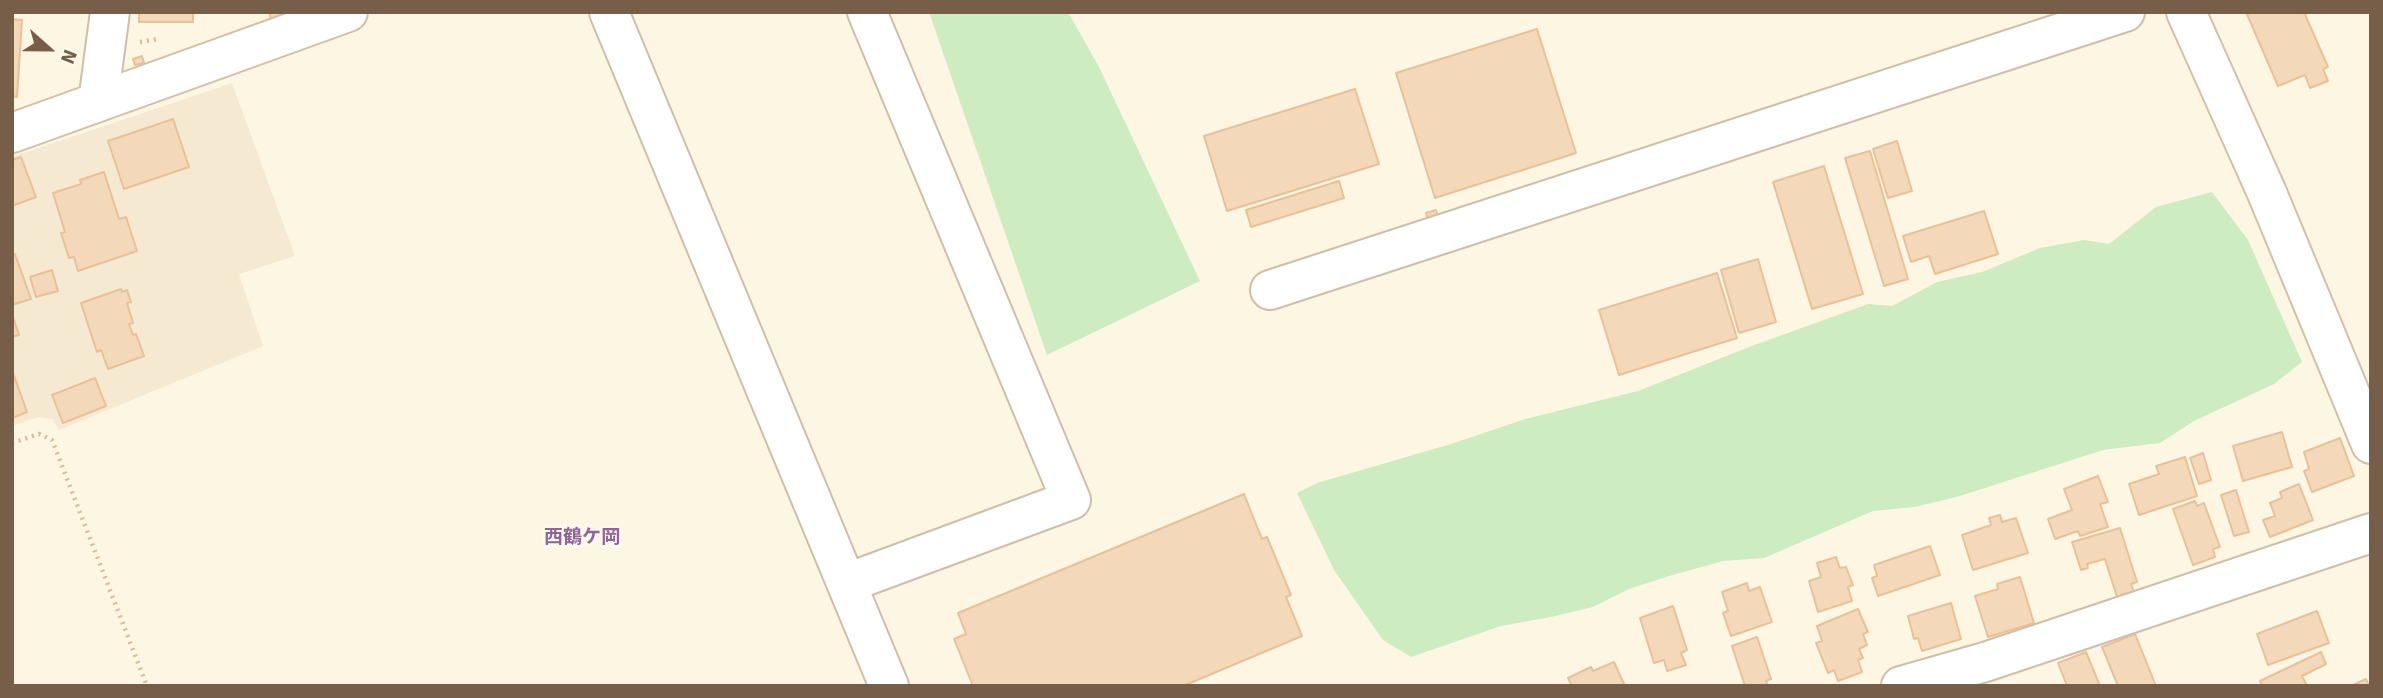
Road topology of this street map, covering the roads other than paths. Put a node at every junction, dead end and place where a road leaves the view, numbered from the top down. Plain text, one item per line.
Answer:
1 (110, 12) edge
2 (348, 12) edge
3 (609, 12) edge
4 (867, 12) edge
5 (2125, 12) edge
6 (2186, 12) edge
7 (98, 102) junction
8 (12, 133) edge
9 (1270, 290) dead end
10 (2371, 444) edge
11 (2371, 533) edge
12 (847, 583) junction
13 (890, 686) edge
14 (1902, 686) edge

1 - 7 street
2 - 7 street
3 - 12 street
4 - 12 street
5 - 9 street
6 - 10 street
7 - 8 street
11 - 14 street
12 - 13 street

